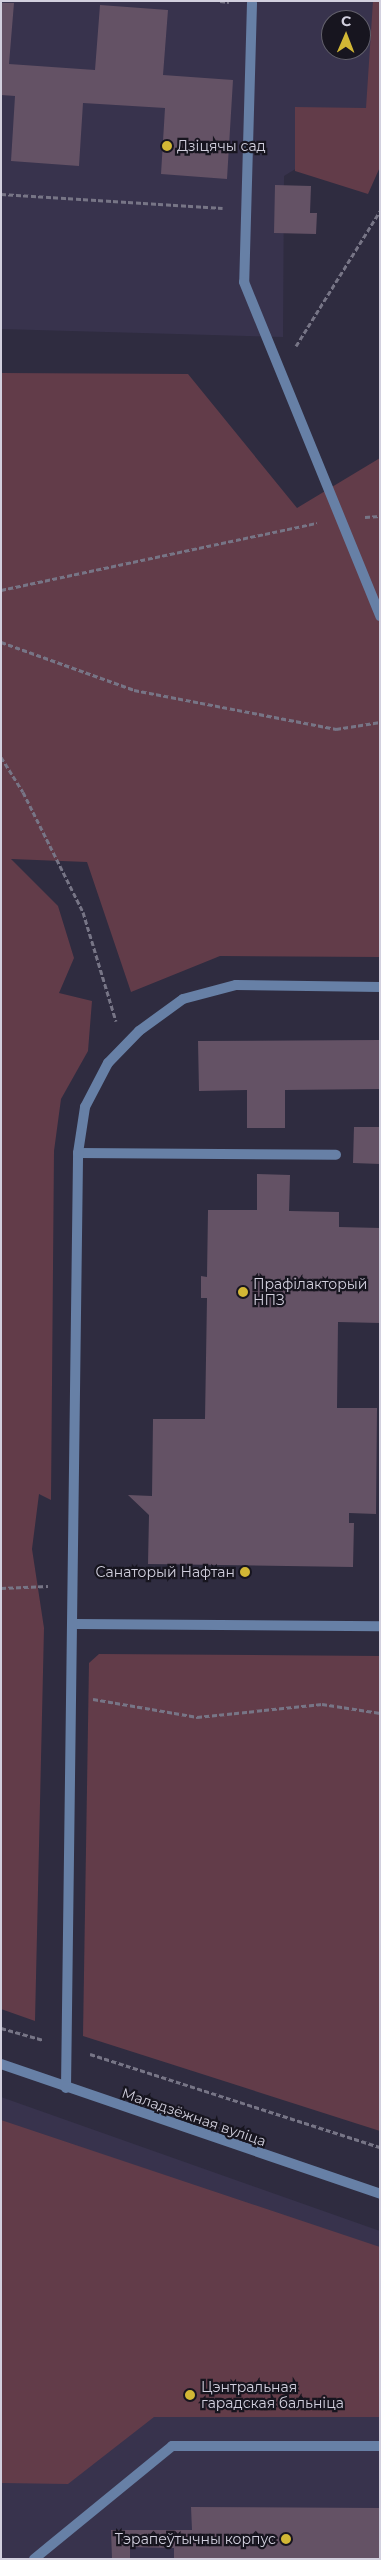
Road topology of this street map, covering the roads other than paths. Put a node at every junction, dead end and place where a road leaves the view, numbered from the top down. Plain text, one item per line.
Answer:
1 (252, 3) dead end
2 (380, 616) edge
3 (380, 987) edge
4 (78, 1153) junction
5 (336, 1155) dead end
6 (74, 1624) junction
7 (380, 1626) edge
8 (1, 2064) edge
9 (66, 2088) junction
10 (380, 2194) edge
11 (380, 2446) edge
12 (34, 2559) edge

1 - 2 street
3 - 4 street
4 - 5 street
4 - 6 street
6 - 7 street
6 - 9 street
8 - 9 street, Маладзёжная вуліца
9 - 10 street, Маладзёжная вуліца
11 - 12 street

